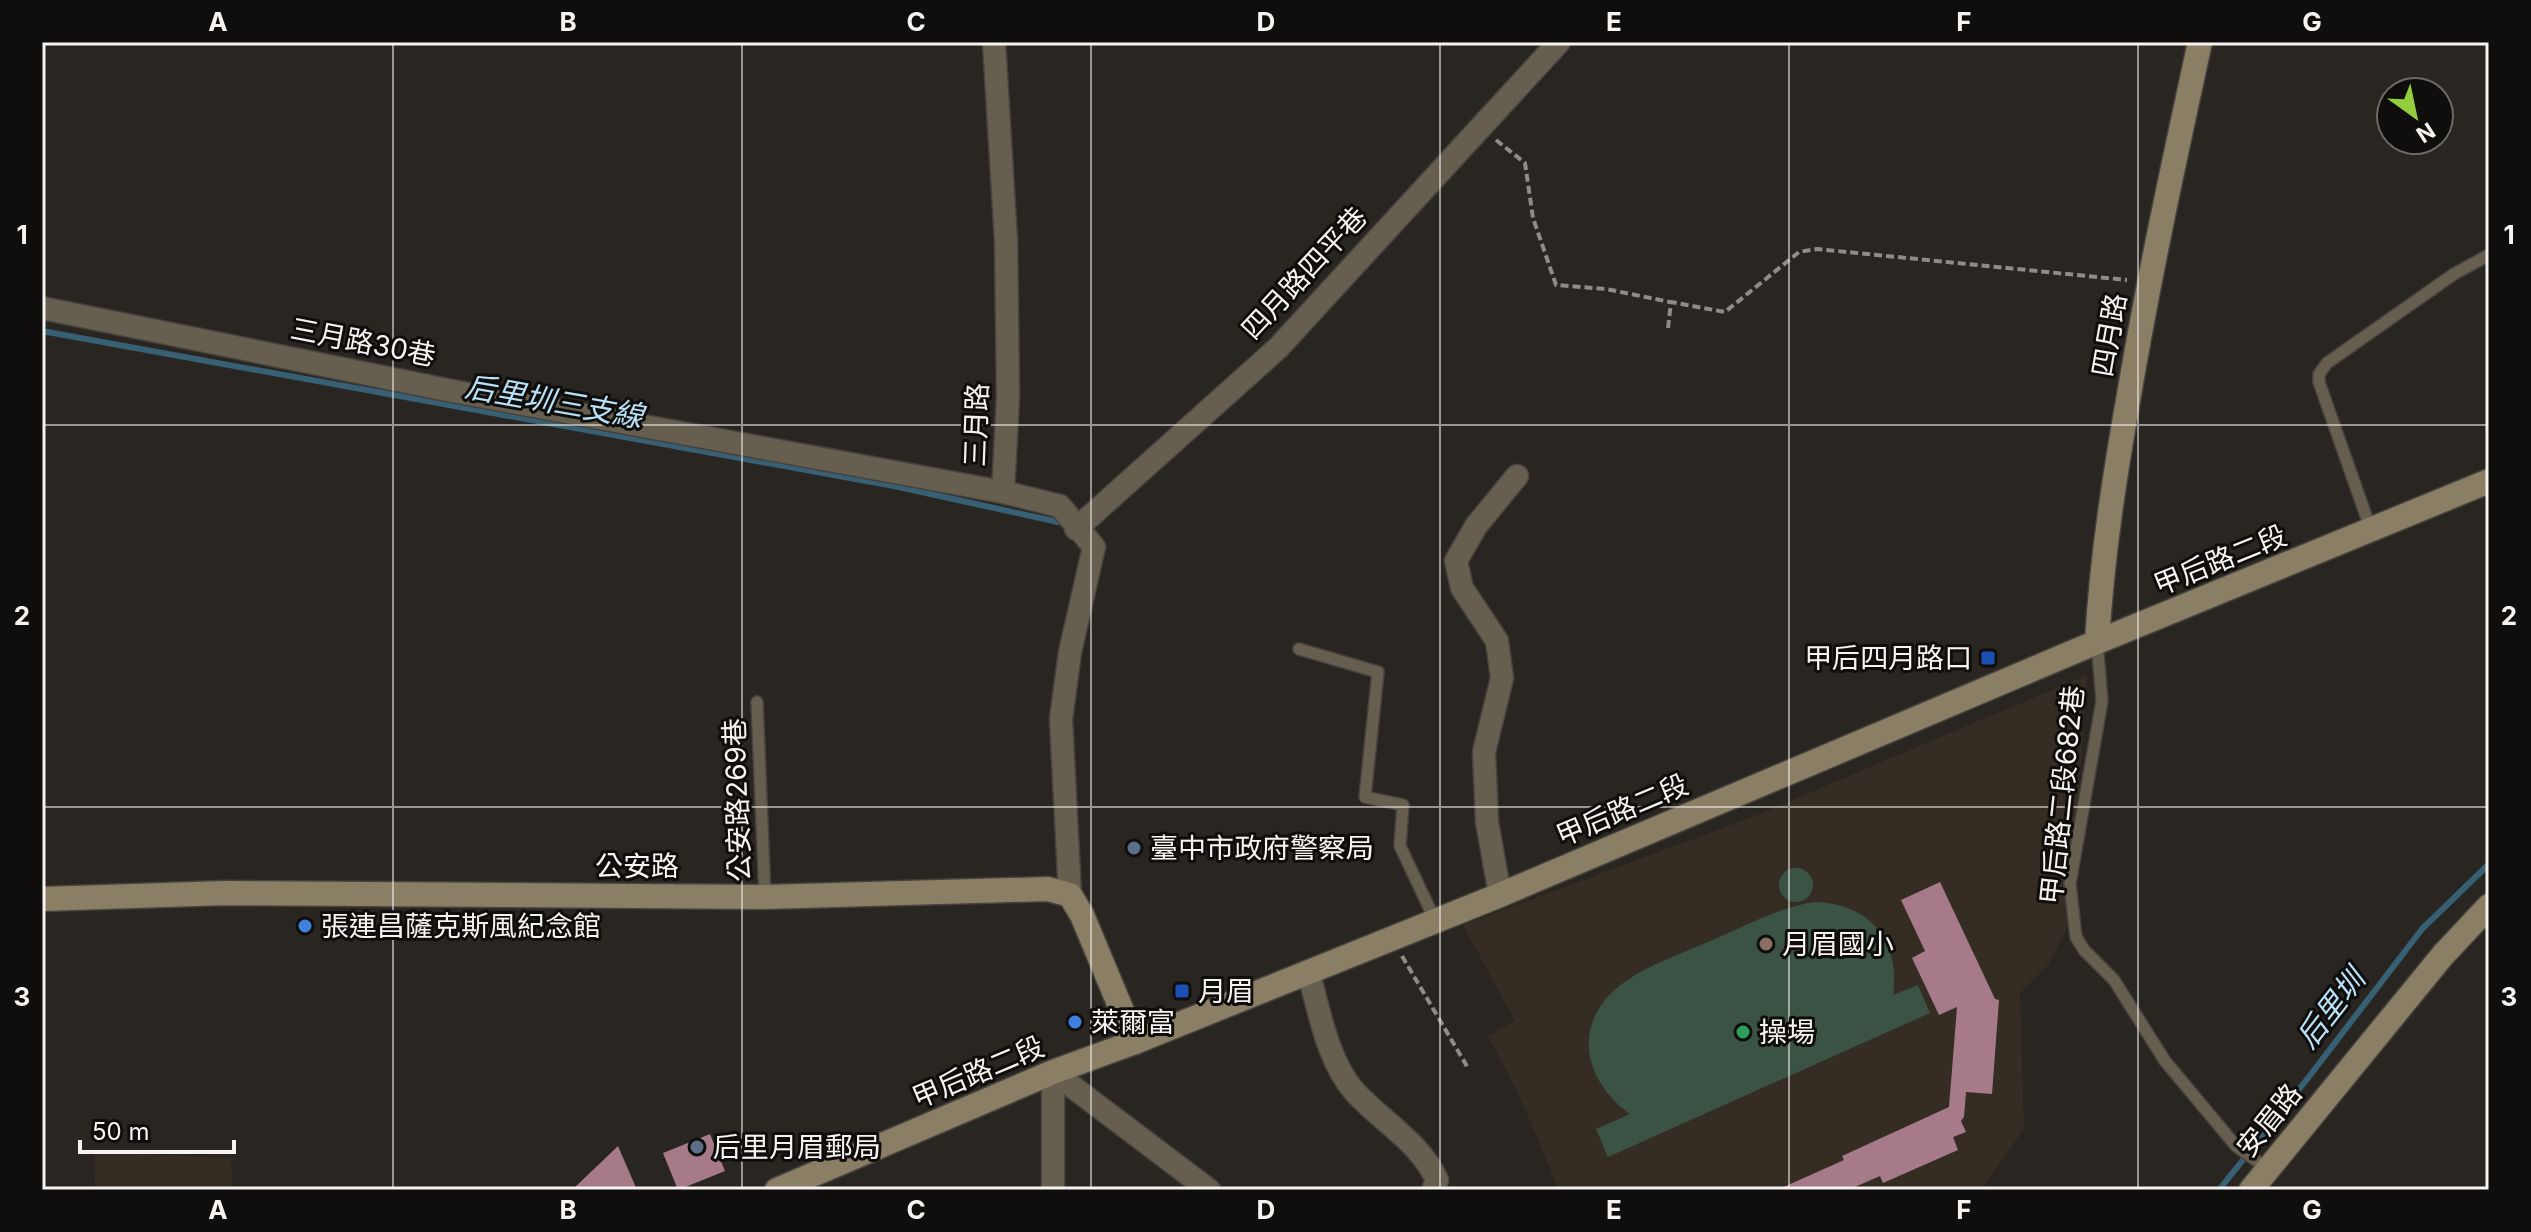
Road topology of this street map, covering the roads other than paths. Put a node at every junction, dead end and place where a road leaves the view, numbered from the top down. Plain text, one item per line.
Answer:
1 (994, 42) edge
2 (1559, 42) edge
3 (2200, 42) edge
4 (2489, 255) edge
5 (42, 308) edge
6 (1517, 476) dead end
7 (2489, 481) edge
8 (1003, 492) junction
9 (1076, 529) junction
10 (2371, 531) junction
11 (2097, 642) junction
12 (1299, 649) dead end
13 (757, 702) dead end
14 (1070, 895) junction
15 (1500, 895) junction
16 (765, 897) junction
17 (42, 899) edge
18 (2489, 906) edge
19 (1435, 920) junction
20 (1308, 971) junction
21 (1135, 1042) junction
22 (1053, 1072) junction
23 (2268, 1169) junction
24 (777, 1190) edge
25 (1053, 1190) edge
26 (1209, 1190) edge
27 (1433, 1190) edge
28 (2251, 1190) edge

1 - 8 street, 三月路
2 - 9 street, 四月路四平巷
3 - 11 main road, 四月路
4 - 10 lane
5 - 8 street, 三月路30巷
6 - 15 street
7 - 10 main road, 甲后路二段
8 - 9 street, 三月路
9 - 14 street, 三月路
10 - 11 main road, 甲后路二段
11 - 15 main road, 甲后路二段
11 - 23 lane, 甲后路二段682巷
12 - 19 lane
13 - 16 lane, 公安路269巷
14 - 16 main road, 公安路
14 - 21 main road
15 - 19 main road, 甲后路二段
16 - 17 main road, 公安路
18 - 23 main road, 安眉路
19 - 20 main road, 甲后路二段
20 - 21 main road, 甲后路二段
20 - 27 street
21 - 22 main road, 甲后路二段
22 - 24 main road, 甲后路二段
22 - 25 street
22 - 26 street
23 - 28 main road, 安眉路

